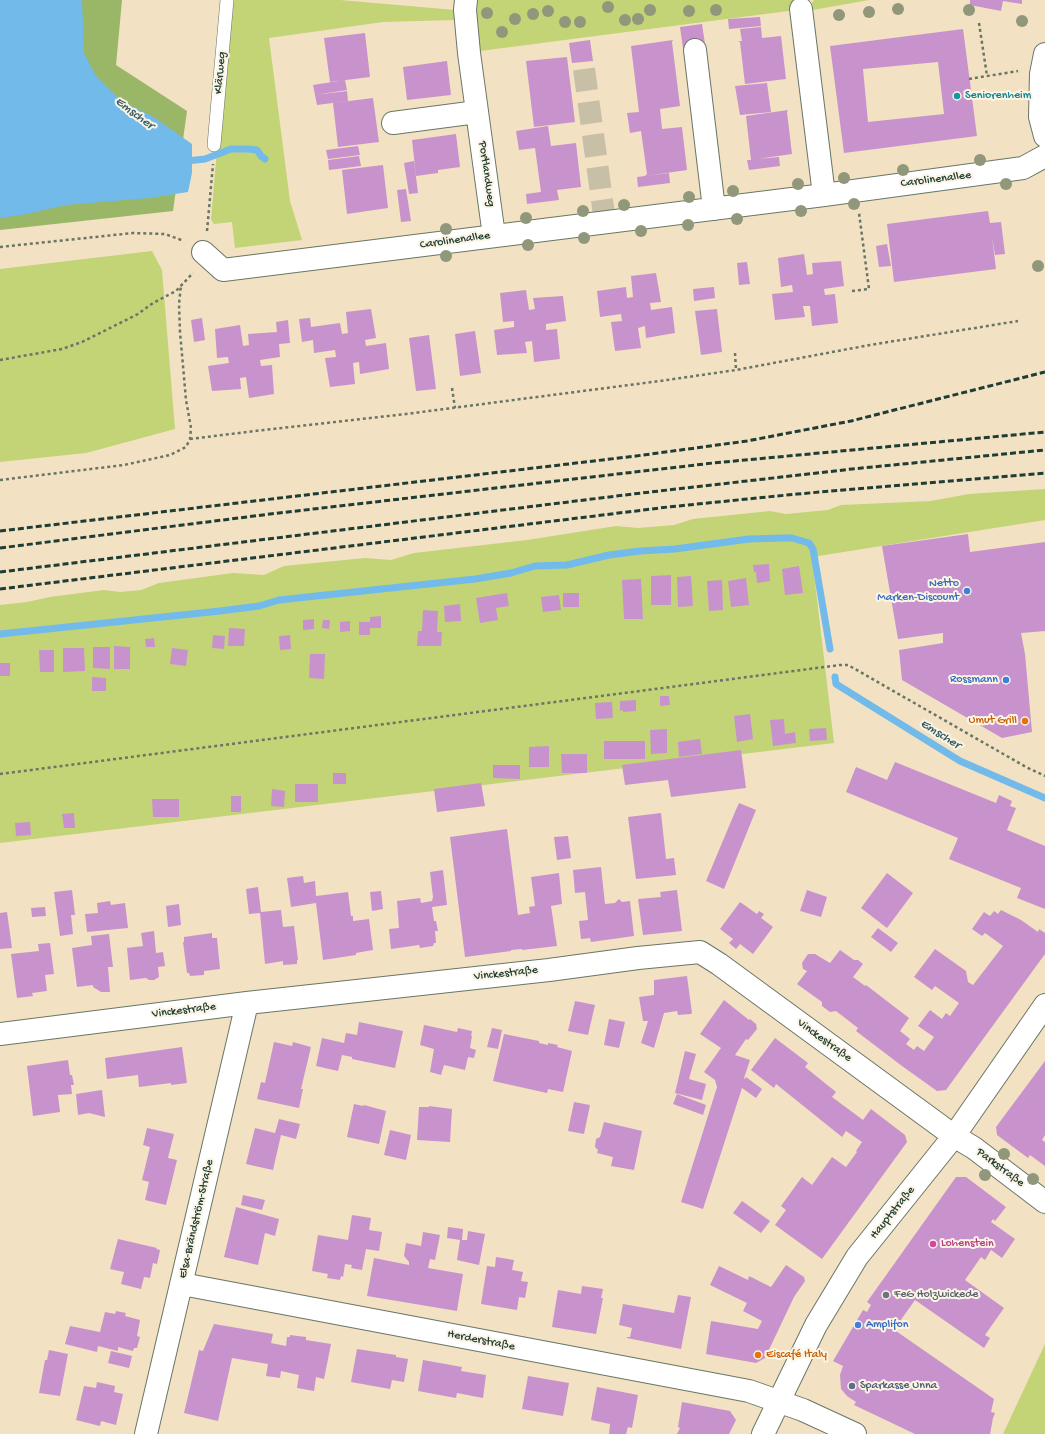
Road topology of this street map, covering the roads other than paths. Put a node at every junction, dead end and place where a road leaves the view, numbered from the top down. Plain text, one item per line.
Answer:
1 (227, 0) edge
2 (466, 0) edge
3 (801, 10) dead end
4 (695, 50) dead end
5 (1043, 64) edge
6 (477, 112) junction
7 (393, 123) dead end
8 (1045, 136) edge
9 (214, 145) dead end
10 (1045, 156) edge
11 (824, 195) junction
12 (714, 208) junction
13 (494, 236) junction
14 (203, 252) road end
15 (247, 1003) junction
16 (1045, 1005) edge
17 (0, 1034) edge
18 (954, 1136) junction
19 (1045, 1202) edge
20 (182, 1284) junction
21 (779, 1401) junction
22 (146, 1434) edge
23 (763, 1434) edge
24 (855, 1434) edge

1 - 9 lane, Klärweg
2 - 6 street, Portlandweg
3 - 11 street
4 - 12 street
5 - 8 street
6 - 7 street
6 - 13 street, Portlandweg
10 - 11 street, Carolinenallee
11 - 12 street, Carolinenallee
12 - 13 street, Carolinenallee
13 - 14 street, Carolinenallee
15 - 17 street, Vinckestraße
15 - 18 street, Vinckestraße
15 - 20 street, Elsa-Brändström-Straße
16 - 18 street, Hauptstraße
18 - 19 street, Parkstraße
18 - 21 street, Hauptstraße
20 - 21 street, Herderstraße
20 - 22 street, Elsa-Brändström-Straße
21 - 23 street, Hauptstraße
21 - 24 street, Herderstraße

